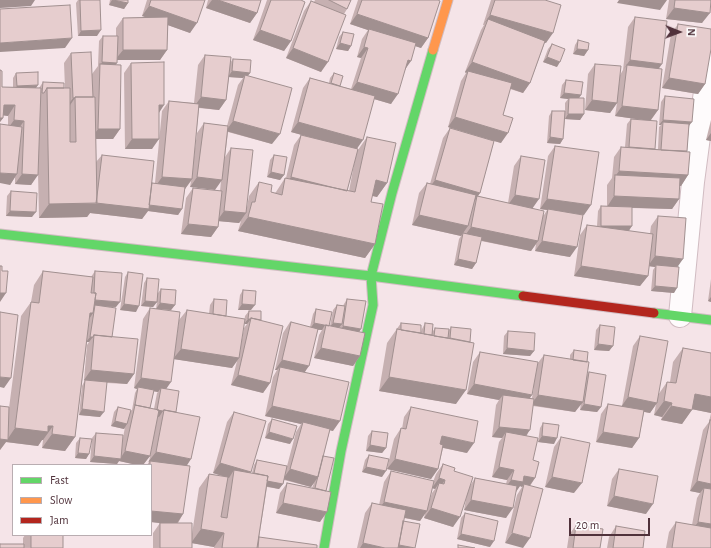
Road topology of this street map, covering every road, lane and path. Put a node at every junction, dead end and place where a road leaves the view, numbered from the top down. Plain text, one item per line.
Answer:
1 (448, 0) edge
2 (711, 46) edge
3 (0, 234) edge
4 (371, 276) junction
5 (680, 316) junction
6 (711, 320) edge
7 (324, 548) edge

1 - 4 main road
2 - 5 street
3 - 4 main road
4 - 5 main road
4 - 7 main road
5 - 6 main road

